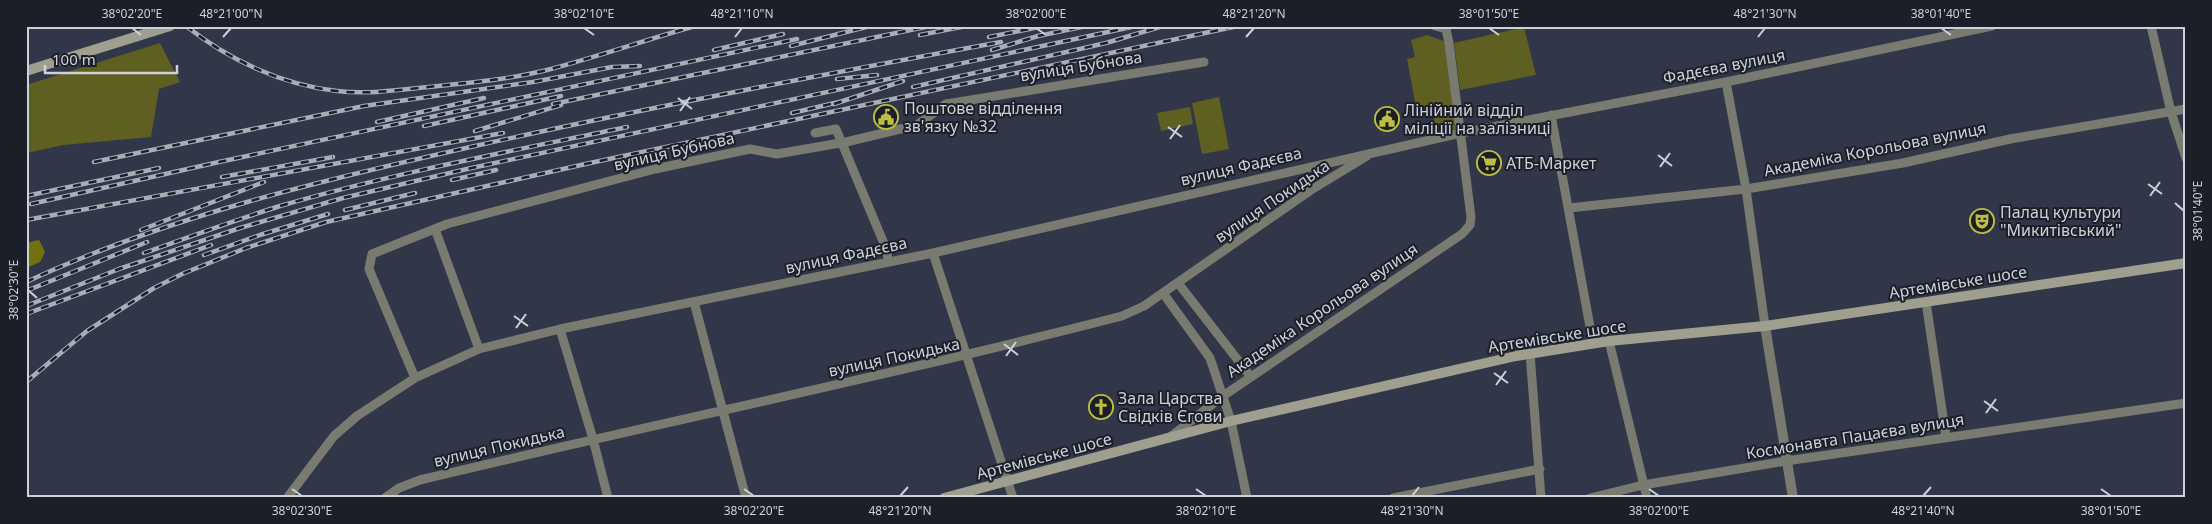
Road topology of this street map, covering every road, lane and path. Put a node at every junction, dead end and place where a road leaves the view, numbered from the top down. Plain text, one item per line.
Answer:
1 (170, 26) edge
2 (1435, 26) edge
3 (1457, 26) edge
4 (1992, 26) edge
5 (2151, 26) edge
6 (1446, 29) junction
7 (1204, 62) dead end
8 (26, 71) edge
9 (1726, 82) junction
10 (2186, 109) edge
11 (2171, 112) junction
12 (1551, 115) junction
13 (815, 133) dead end
14 (1461, 133) junction
15 (841, 143) junction
16 (1372, 154) junction
17 (2186, 158) edge
18 (1746, 189) junction
19 (1569, 208) junction
20 (435, 229) junction
21 (934, 252) junction
22 (888, 262) junction
23 (2186, 262) edge
24 (1178, 283) junction
25 (1163, 293) junction
26 (694, 302) junction
27 (1926, 302) junction
28 (1765, 326) junction
29 (560, 329) junction
30 (1609, 341) junction
31 (1593, 343) junction
32 (479, 349) junction
33 (1530, 353) junction
34 (968, 356) junction
35 (1252, 377) junction
36 (415, 378) junction
37 (1223, 396) junction
38 (2186, 403) edge
39 (722, 410) junction
40 (1231, 421) junction
41 (1168, 438) junction
42 (1946, 438) junction
43 (593, 439) junction
44 (1786, 461) junction
45 (1540, 469) junction
46 (1007, 482) junction
47 (1643, 485) junction
48 (286, 498) edge
49 (385, 498) edge
50 (608, 498) edge
51 (746, 498) edge
52 (944, 498) edge
53 (1013, 498) edge
54 (1247, 498) edge
55 (1393, 498) edge
56 (1541, 498) edge
57 (1590, 498) edge
58 (1647, 498) edge
59 (1793, 498) edge

1 - 8 main road
2 - 6 street
3 - 6 street
4 - 9 street, Фадєєва вулиця
5 - 11 street
6 - 14 street
7 - 15 street, вулиця Бубнова
9 - 12 street, Фадєєва вулиця
9 - 18 street
10 - 11 street, Академіка Корольова вулиця
11 - 17 street
11 - 18 street, Академіка Корольова вулиця
12 - 14 street, Фадєєва вулиця
12 - 19 street
13 - 15 street
14 - 16 street, вулиця Фадєєва
14 - 35 street, Академіка Корольова вулиця
15 - 20 street, вулиця Бубнова
15 - 22 street
16 - 21 street, вулиця Фадєєва
16 - 24 street, вулиця Покидька
18 - 19 street, Академіка Корольова вулиця
18 - 28 street
19 - 31 street
20 - 32 street
20 - 36 street, вулиця Бубнова
21 - 22 street, вулиця Фадєєва
21 - 34 street
22 - 26 street, вулиця Фадєєва
23 - 27 main road, Артемівське шосе
24 - 25 street, вулиця Покидька
24 - 35 street
25 - 34 street, вулиця Покидька
25 - 37 street
26 - 29 street, вулиця Фадєєва
26 - 39 street
27 - 28 main road, Артемівське шосе
27 - 42 street
28 - 30 main road, Артемівське шосе
28 - 44 street
29 - 32 street, вулиця Фадєєва
29 - 43 street
30 - 31 main road, Артемівське шосе
30 - 47 street
31 - 33 main road, Артемівське шосе
32 - 36 street, вулиця Фадєєва
33 - 40 main road, Артемівське шосе
33 - 45 street
34 - 39 street, вулиця Покидька
34 - 46 street
35 - 37 street, Академіка Корольова вулиця
36 - 48 street, вулиця Фадєєва
37 - 40 street
37 - 41 street, Академіка Корольова вулиця
38 - 42 street, Космонавта Пацаєва вулиця
39 - 43 street, вулиця Покидька
39 - 51 street
40 - 41 main road, Артемівське шосе
40 - 54 street
41 - 46 main road, Артемівське шосе
42 - 44 street, Космонавта Пацаєва вулиця
43 - 49 street, вулиця Покидька
43 - 50 street
44 - 47 street, Космонавта Пацаєва вулиця
44 - 59 street
45 - 55 street
45 - 56 street
46 - 52 main road, Артемівське шосе
46 - 53 street
47 - 57 street, Космонавта Пацаєва вулиця
47 - 58 street

